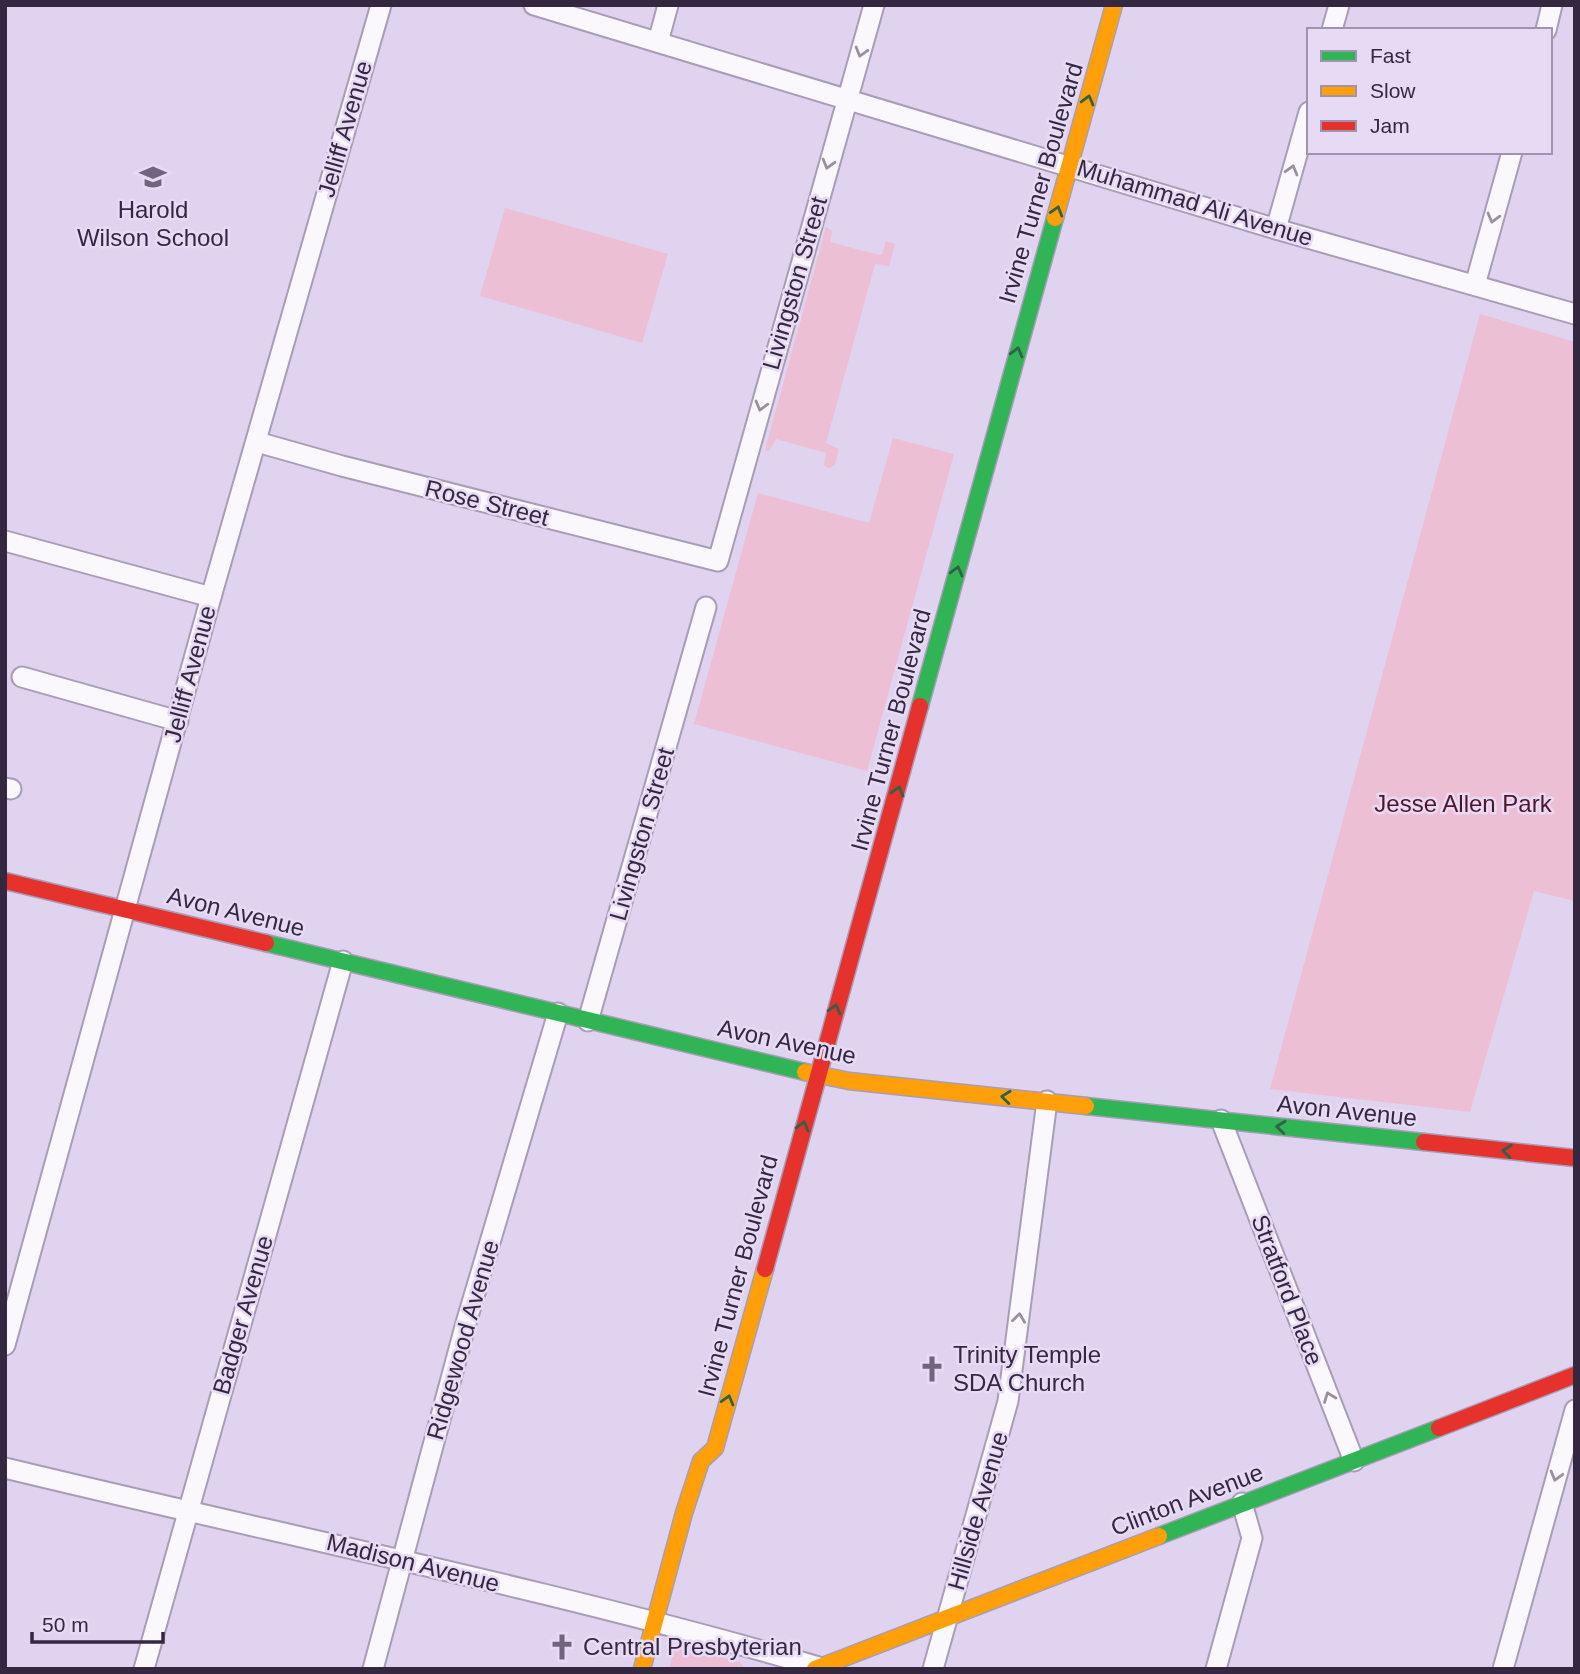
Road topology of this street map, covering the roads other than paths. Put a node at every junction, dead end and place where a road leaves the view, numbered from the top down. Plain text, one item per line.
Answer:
1 (381, 5) edge
2 (534, 5) edge
3 (668, 5) edge
4 (874, 5) edge
5 (1097, 5) edge
6 (1114, 5) edge
7 (1339, 5) edge
8 (1552, 5) edge
9 (1333, 28) edge
10 (1546, 28) edge
11 (658, 42) junction
12 (1086, 45) dead end
13 (847, 98) junction
14 (1307, 119) edge
15 (1511, 154) edge
16 (1057, 162) junction
17 (1276, 229) junction
18 (1475, 285) junction
19 (1575, 314) edge
20 (257, 442) junction
21 (5, 541) edge
22 (718, 561) joint
23 (211, 597) junction
24 (706, 607) dead end
25 (22, 677) dead end
26 (178, 721) junction
27 (5, 881) edge
28 (125, 909) junction
29 (343, 961) junction
30 (558, 1013) junction
31 (589, 1021) junction
32 (816, 1075) junction
33 (1047, 1101) junction
34 (1221, 1120) junction
35 (1575, 1158) edge
36 (5, 1345) edge
37 (1575, 1375) edge
38 (1575, 1410) edge
39 (697, 1444) dead end
40 (701, 1461) junction
41 (1353, 1461) junction
42 (5, 1468) edge
43 (1242, 1503) junction
44 (188, 1510) junction
45 (403, 1560) junction
46 (947, 1617) junction
47 (654, 1622) junction
48 (817, 1668) edge
49 (144, 1669) edge
50 (373, 1669) edge
51 (642, 1669) edge
52 (933, 1669) edge
53 (1216, 1669) edge
54 (1503, 1669) edge

1 - 20 street, Jelliff Avenue
2 - 11 street, Muhammad Ali Avenue
3 - 11 street
4 -> 13 street, Livingston Street
5 - 12 main road, Irvine Turner Boulevard
16 -> 6 main road, Irvine Turner Boulevard
7 - 9 street
8 - 10 street
11 - 13 street, Muhammad Ali Avenue
13 - 16 street, Muhammad Ali Avenue
13 -> 22 street, Livingston Street
17 -> 14 street
15 -> 18 street
16 - 17 street, Muhammad Ali Avenue
32 -> 16 main road, Irvine Turner Boulevard
17 - 18 street, Muhammad Ali Avenue
18 - 19 street, Muhammad Ali Avenue
20 - 22 street, Rose Street
20 - 23 street, Jelliff Avenue
21 - 23 street
23 - 26 street, Jelliff Avenue
24 - 31 street, Livingston Street
25 - 26 street
26 - 28 street, Jelliff Avenue
27 - 28 main road, Avon Avenue
28 - 29 main road, Avon Avenue
28 - 36 street, Jelliff Avenue
29 - 30 main road, Avon Avenue
29 - 44 street, Badger Avenue
30 - 31 main road, Avon Avenue
30 - 45 street, Ridgewood Avenue
31 - 32 main road, Avon Avenue
33 -> 32 main road, Avon Avenue
40 -> 32 main road, Irvine Turner Boulevard
33 - 34 main road, Avon Avenue
46 -> 33 street, Hillside Avenue
35 -> 34 main road, Avon Avenue
41 -> 34 street, Stratford Place
37 - 41 main road, Clinton Avenue
38 -> 54 street
39 - 40 main road
40 - 47 main road, Irvine Turner Boulevard
41 - 43 main road, Clinton Avenue
42 - 44 street, Madison Avenue
43 - 46 main road, Clinton Avenue
43 - 53 street
44 - 45 street, Madison Avenue
44 - 49 street, Badger Avenue
45 - 47 street, Madison Avenue
45 - 50 street, Ridgewood Avenue
46 - 48 main road, Clinton Avenue
46 - 52 street, Hillside Avenue
47 - 48 street, Madison Avenue
47 - 51 main road, Irvine Turner Boulevard

